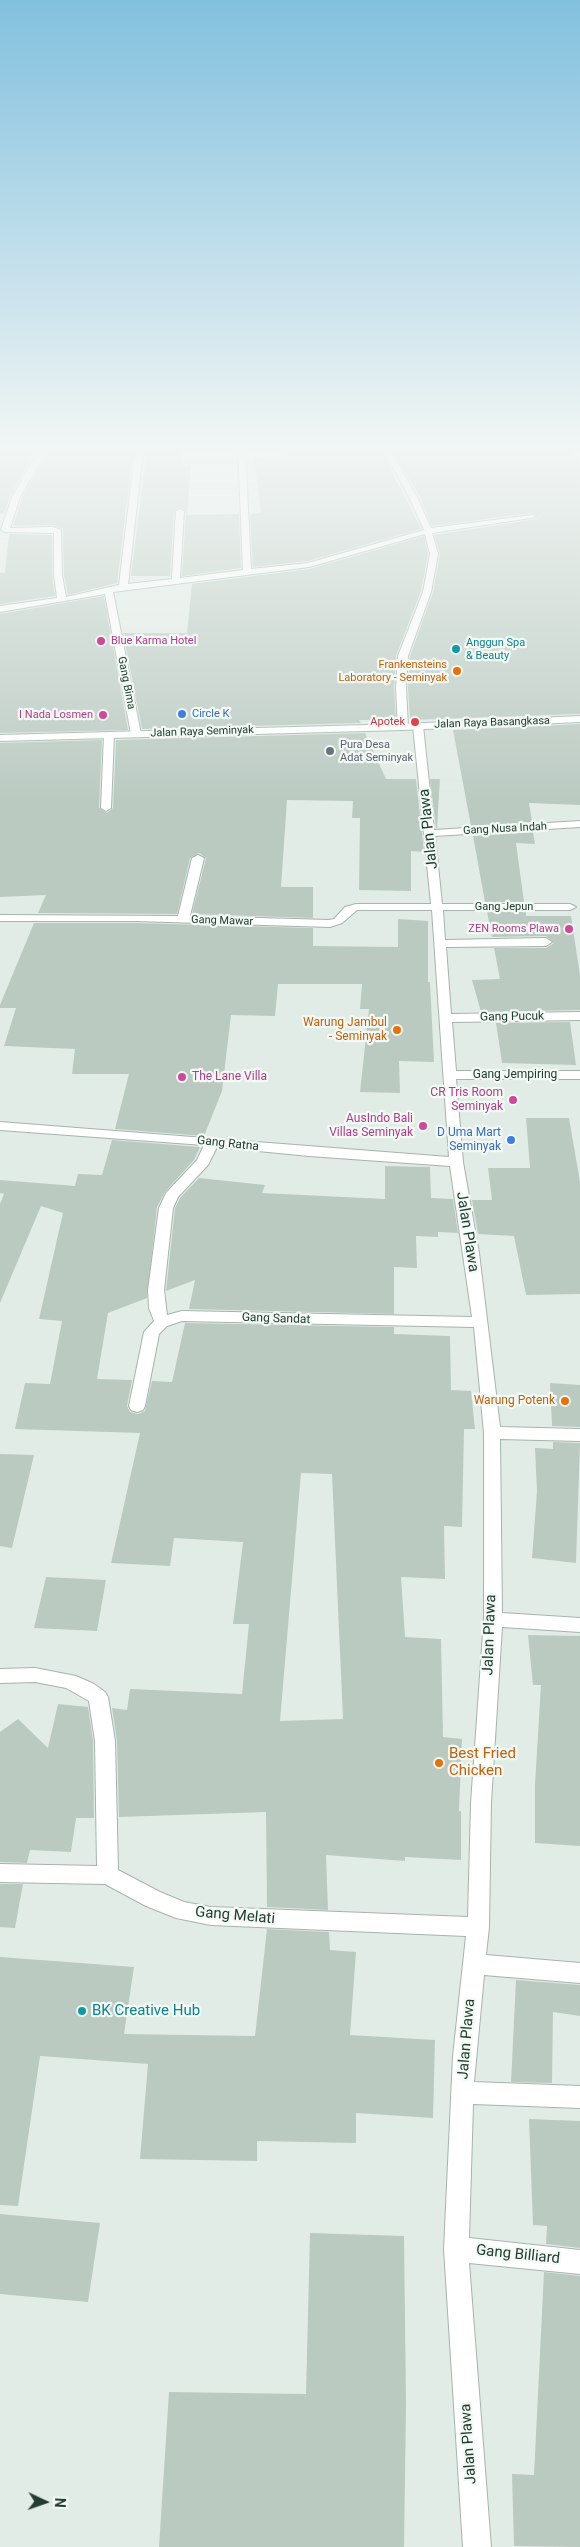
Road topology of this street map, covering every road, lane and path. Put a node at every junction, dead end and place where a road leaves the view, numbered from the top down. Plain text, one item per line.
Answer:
1 (58, 565) edge
2 (126, 565) edge
3 (177, 565) edge
4 (247, 565) edge
5 (309, 565) edge
6 (432, 565) edge
7 (247, 572) junction
8 (176, 581) junction
9 (123, 587) junction
10 (109, 592) junction
11 (62, 600) junction
12 (0, 609) edge
13 (580, 719) edge
14 (410, 727) junction
15 (136, 734) junction
16 (109, 735) junction
17 (0, 738) edge
18 (106, 808) dead end
19 (580, 824) edge
20 (430, 833) junction
21 (198, 858) dead end
22 (437, 906) junction
23 (570, 907) dead end
24 (0, 918) edge
25 (183, 920) junction
26 (546, 942) dead end
27 (440, 944) junction
28 (580, 1016) edge
29 (445, 1018) junction
30 (450, 1075) junction
31 (580, 1075) edge
32 (0, 1126) edge
33 (212, 1142) junction
34 (456, 1162) junction
35 (162, 1322) junction
36 (480, 1322) junction
37 (138, 1406) dead end
38 (492, 1433) junction
39 (580, 1434) edge
40 (493, 1619) junction
41 (580, 1625) edge
42 (0, 1676) edge
43 (0, 1873) edge
44 (108, 1875) junction
45 (478, 1927) junction
46 (474, 1964) junction
47 (580, 1973) edge
48 (462, 2093) junction
49 (580, 2097) edge
50 (456, 2249) junction
51 (580, 2262) edge
52 (477, 2547) edge

1 - 11 street
2 - 9 street
3 - 8 street
4 - 7 street
5 - 7 street
6 - 14 street, Jalan Plawa
7 - 8 street
8 - 9 street
9 - 10 street
10 - 11 street
10 - 15 street, Gang Bima
11 - 12 street
13 - 14 street, Jalan Raya Basangkasa
14 - 15 street, Jalan Raya Seminyak
14 - 20 street, Jalan Plawa
15 - 16 street, Jalan Raya Seminyak
16 - 17 street, Jalan Raya Seminyak
16 - 18 street
19 - 20 street, Gang Nusa Indah
20 - 22 street, Jalan Plawa
21 - 25 street
22 - 23 street, Gang Jepun
22 - 25 street, Gang Mawar
22 - 27 street, Jalan Plawa
24 - 25 street, Gang Mawar
26 - 27 street
27 - 29 street, Jalan Plawa
28 - 29 street, Gang Pucuk
29 - 30 street, Jalan Plawa
30 - 31 street, Gang Jempiring
30 - 34 street, Jalan Plawa
32 - 33 street, Gang Ratna
33 - 34 street, Gang Ratna
33 - 35 street
34 - 36 street, Jalan Plawa
35 - 36 street, Gang Sandat
35 - 37 street
36 - 38 street, Jalan Plawa
38 - 39 street
38 - 40 street, Jalan Plawa
40 - 41 street
40 - 45 street, Jalan Plawa
42 - 44 street
43 - 44 street, Gang Melati
44 - 45 street, Gang Melati
45 - 46 street, Jalan Plawa
46 - 47 street
46 - 48 street, Jalan Plawa
48 - 49 street
48 - 50 street, Jalan Plawa
50 - 51 street, Gang Billiard
50 - 52 street, Jalan Plawa

